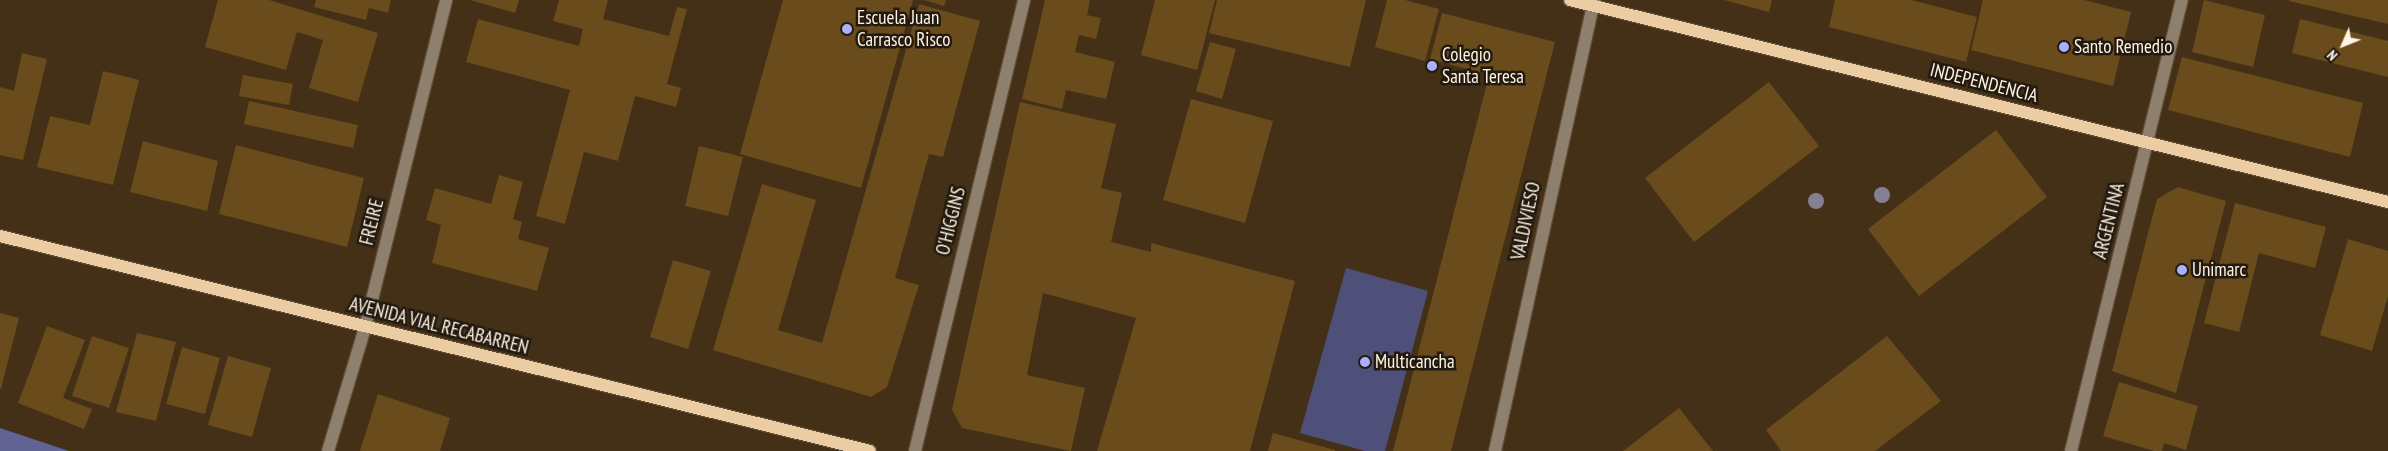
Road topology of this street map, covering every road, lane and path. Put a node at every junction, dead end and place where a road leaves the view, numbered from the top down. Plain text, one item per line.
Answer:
1 (446, 0) edge
2 (1024, 0) edge
3 (1570, 0) edge
4 (2182, 0) edge
5 (1594, 3) edge
6 (2147, 142) junction
7 (2388, 202) edge
8 (0, 236) edge
9 (365, 328) junction
10 (328, 451) edge
11 (870, 451) edge
12 (915, 451) edge
13 (1494, 451) edge
14 (2071, 451) edge

1 - 9 street, FREIRE
2 - 12 street, O'HIGGINS
3 - 5 main road, INDEPENDENCIA
4 - 6 street, ARGENTINA
5 - 6 main road, INDEPENDENCIA
5 - 13 street, VALDIVIESO
6 - 7 main road, INDEPENDENCIA
6 - 14 street, ARGENTINA
8 - 9 main road, AVENIDA VIAL RECABARREN
9 - 10 street, FREIRE
9 - 11 main road, AVENIDA VIAL RECABARREN

